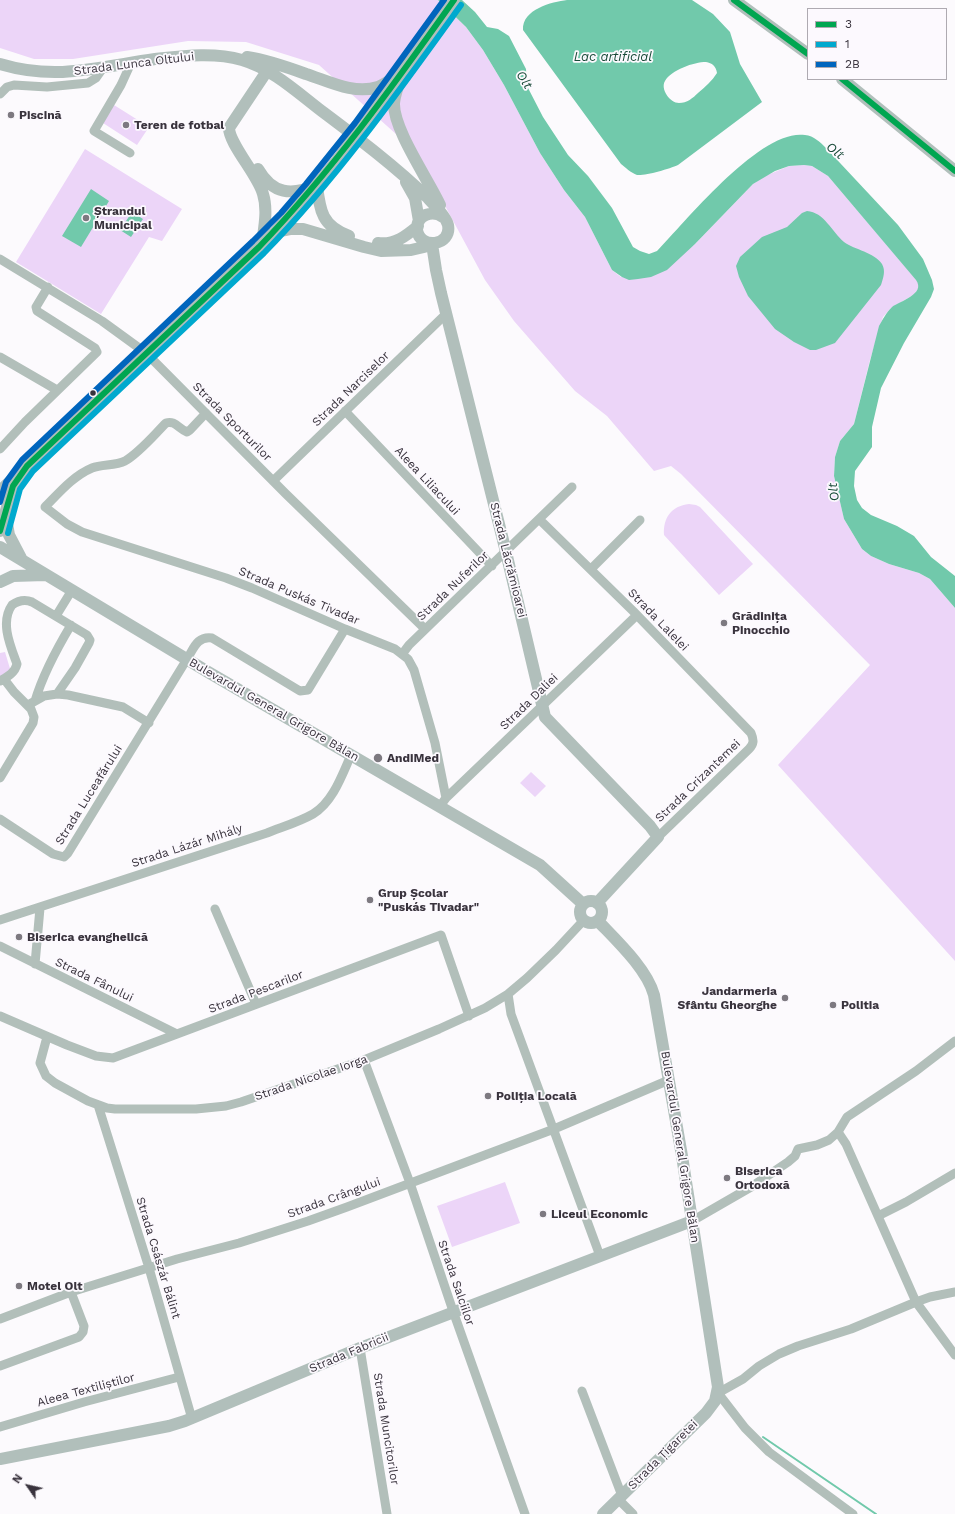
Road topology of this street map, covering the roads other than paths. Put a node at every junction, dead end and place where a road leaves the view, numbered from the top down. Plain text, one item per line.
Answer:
1 (454, 0) edge
2 (734, 0) edge
3 (807, 53) edge
4 (224, 56) junction
5 (241, 60) junction
6 (131, 63) junction
7 (0, 64) edge
8 (103, 68) junction
9 (404, 70) junction
10 (267, 71) junction
11 (843, 80) edge
12 (257, 85) junction
13 (0, 94) edge
14 (237, 115) junction
15 (130, 153) dead end
16 (955, 171) edge
17 (400, 173) junction
18 (317, 186) junction
19 (445, 219) junction
20 (418, 223) junction
21 (275, 232) junction
22 (431, 243) junction
23 (262, 244) junction
24 (0, 258) edge
25 (48, 287) junction
26 (446, 314) junction
27 (146, 353) junction
28 (0, 357) edge
29 (57, 390) junction
30 (345, 411) junction
31 (206, 413) junction
32 (0, 449) edge
33 (27, 466) junction
34 (273, 481) junction
35 (572, 487) dead end
36 (0, 491) edge
37 (5, 513) junction
38 (540, 520) junction
39 (640, 520) dead end
40 (0, 531) edge
41 (0, 547) edge
42 (506, 552) junction
43 (21, 560) junction
44 (492, 566) junction
45 (591, 569) junction
46 (48, 575) junction
47 (0, 582) edge
48 (72, 590) junction
49 (637, 615) junction
50 (56, 616) junction
51 (71, 625) junction
52 (345, 629) junction
53 (426, 630) junction
54 (403, 654) junction
55 (187, 659) junction
56 (2, 680) edge
57 (57, 694) junction
58 (31, 703) junction
59 (543, 706) junction
60 (149, 723) junction
61 (753, 741) joint
62 (352, 755) junction
63 (0, 778) edge
64 (443, 802) junction
65 (0, 818) edge
66 (658, 837) junction
67 (597, 903) junction
68 (582, 904) junction
69 (40, 908) junction
70 (215, 909) dead end
71 (0, 920) edge
72 (583, 921) junction
73 (598, 921) junction
74 (0, 946) edge
75 (35, 964) junction
76 (508, 994) junction
77 (498, 1001) junction
78 (256, 1004) junction
79 (511, 1014) junction
80 (0, 1016) edge
81 (469, 1016) junction
82 (177, 1034) junction
83 (47, 1037) junction
84 (955, 1041) edge
85 (364, 1060) junction
86 (669, 1080) junction
87 (98, 1105) junction
88 (554, 1130) junction
89 (838, 1132) junction
90 (955, 1173) edge
91 (410, 1183) junction
92 (878, 1216) junction
93 (692, 1221) junction
94 (600, 1256) junction
95 (149, 1268) junction
96 (71, 1292) junction
97 (955, 1292) edge
98 (916, 1302) junction
99 (453, 1311) junction
100 (0, 1319) edge
101 (360, 1348) junction
102 (955, 1354) edge
103 (0, 1366) edge
104 (179, 1377) junction
105 (582, 1391) dead end
106 (718, 1393) junction
107 (192, 1419) junction
108 (0, 1427) edge
109 (1, 1456) edge
110 (620, 1497) junction
111 (387, 1514) edge
112 (525, 1514) edge
113 (603, 1514) edge
114 (633, 1514) edge
115 (853, 1514) edge

1 - 9 main road
2 - 3 main road
4 - 5 main road, Strada Lunca Oltului
4 - 6 main road, Strada Lunca Oltului
4 - 9 main road
5 - 10 main road, Strada Lunca Oltului
5 - 12 main road
6 - 8 main road, Strada Lunca Oltului
6 - 15 street
7 - 8 main road, Strada Lunca Oltului
8 - 13 street
9 - 18 main road, bridge
9 - 19 main road
10 - 12 main road
10 - 17 main road, Strada Lunca Oltului
11 - 16 main road
12 - 14 main road
14 - 18 main road
14 - 23 main road
17 - 19 main road, Strada Lunca Oltului
17 - 20 main road
18 - 20 main road
18 - 21 main road
19 - 20 main road
19 - 22 main road
20 - 22 main road
21 - 22 main road
21 - 23 main road
22 - 26 main road, Strada Lăcrămioarei
23 - 27 main road
24 - 25 street, Strada Sporturilor
25 - 27 street, Strada Sporturilor
25 - 29 street
26 - 30 street, Strada Narciselor
26 - 42 main road, Strada Lăcrămioarei
27 - 31 street, Strada Sporturilor
27 - 33 main road
28 - 29 street
29 - 32 street
30 - 34 street, Strada Narciselor
30 - 44 street, Aleea Liliacului
31 - 34 street, Strada Sporturilor
31 - 52 street, Strada Puskás Tivadar
33 - 36 main road
33 - 37 main road
34 - 53 street, Strada Sporturilor
35 - 38 street, Strada Nuferilor
37 - 40 main road
37 - 43 main road
38 - 42 street, Strada Nuferilor
38 - 45 street, Strada Lalelei
39 - 45 street
41 - 43 main road, Bulevardul General Grigore Bălan
42 - 44 street, Strada Nuferilor
42 - 59 main road, Strada Lăcrămioarei
43 - 46 main road, Bulevardul General Grigore Bălan
44 - 53 street, Strada Nuferilor
45 - 49 street, Strada Lalelei
46 - 47 main road
46 - 48 main road, Bulevardul General Grigore Bălan
48 - 50 street
48 - 55 main road, Bulevardul General Grigore Bălan
49 - 59 street, Strada Daliei
49 - 61 street, Strada Lalelei
50 - 51 street
50 - 56 street
51 - 57 street
51 - 58 street
52 - 54 street, Strada Puskás Tivadar
52 - 55 street, Strada Luceafărului
53 - 54 street, Strada Nuferilor
54 - 64 street, Strada Puskás Tivadar
55 - 60 street, Strada Luceafărului
55 - 62 main road, Bulevardul General Grigore Bălan
56 - 58 street
57 - 58 street
57 - 60 street
58 - 63 street
59 - 64 street, Strada Daliei
59 - 66 main road, Strada Lăcrămioarei
60 - 65 street, Strada Luceafărului
61 - 66 street, Strada Crizantemei
62 - 64 main road, Bulevardul General Grigore Bălan
62 - 69 street, Strada Lázár Mihály
64 - 68 main road, Bulevardul General Grigore Bălan
66 - 67 main road
67 - 68 main road
67 - 73 main road
68 - 72 main road
69 - 71 street, Strada Lázár Mihály
69 - 75 street
70 - 78 street
72 - 73 main road
72 - 76 street, Strada Nicolae Iorga
73 - 86 main road, Bulevardul General Grigore Bălan
74 - 75 street, Strada Fânului
75 - 82 street, Strada Fânului
76 - 77 street, Strada Nicolae Iorga
76 - 79 street
77 - 79 street
77 - 81 street, Strada Nicolae Iorga
78 - 81 street, Strada Pescarilor
78 - 82 street, Strada Pescarilor
79 - 88 street
80 - 83 street, Strada Pescarilor
81 - 85 street, Strada Nicolae Iorga
82 - 83 street, Strada Pescarilor
83 - 87 street, Strada Nicolae Iorga
84 - 89 street
85 - 87 street, Strada Nicolae Iorga
85 - 91 street, Strada Salciilor
86 - 88 street, Strada Crângului
86 - 93 main road, Bulevardul General Grigore Bălan
87 - 95 street, Strada Császár Bálint
88 - 91 street, Strada Crângului
88 - 94 street
89 - 92 street
89 - 93 street
90 - 92 street
91 - 95 street, Strada Crângului
91 - 99 street, Strada Salciilor
92 - 98 street
93 - 94 main road, Strada Fabricii
93 - 106 main road, Bulevardul General Grigore Bălan
94 - 99 main road, Strada Fabricii
95 - 96 street, Strada Crângului
95 - 104 street, Strada Császár Bálint
96 - 100 street, Strada Crângului
96 - 103 street
97 - 98 street
98 - 102 street
98 - 106 street
99 - 101 main road, Strada Fabricii
99 - 112 street, Strada Salciilor
101 - 107 main road, Strada Fabricii
101 - 111 street, Strada Muncitorilor
104 - 107 street, Strada Császár Bálint
104 - 108 street, Aleea Textiliștilor
105 - 110 street
106 - 110 main road, Strada Țigaretei
106 - 115 street
107 - 109 main road, Strada Fabricii
110 - 113 main road, Strada Țigaretei
110 - 114 street

